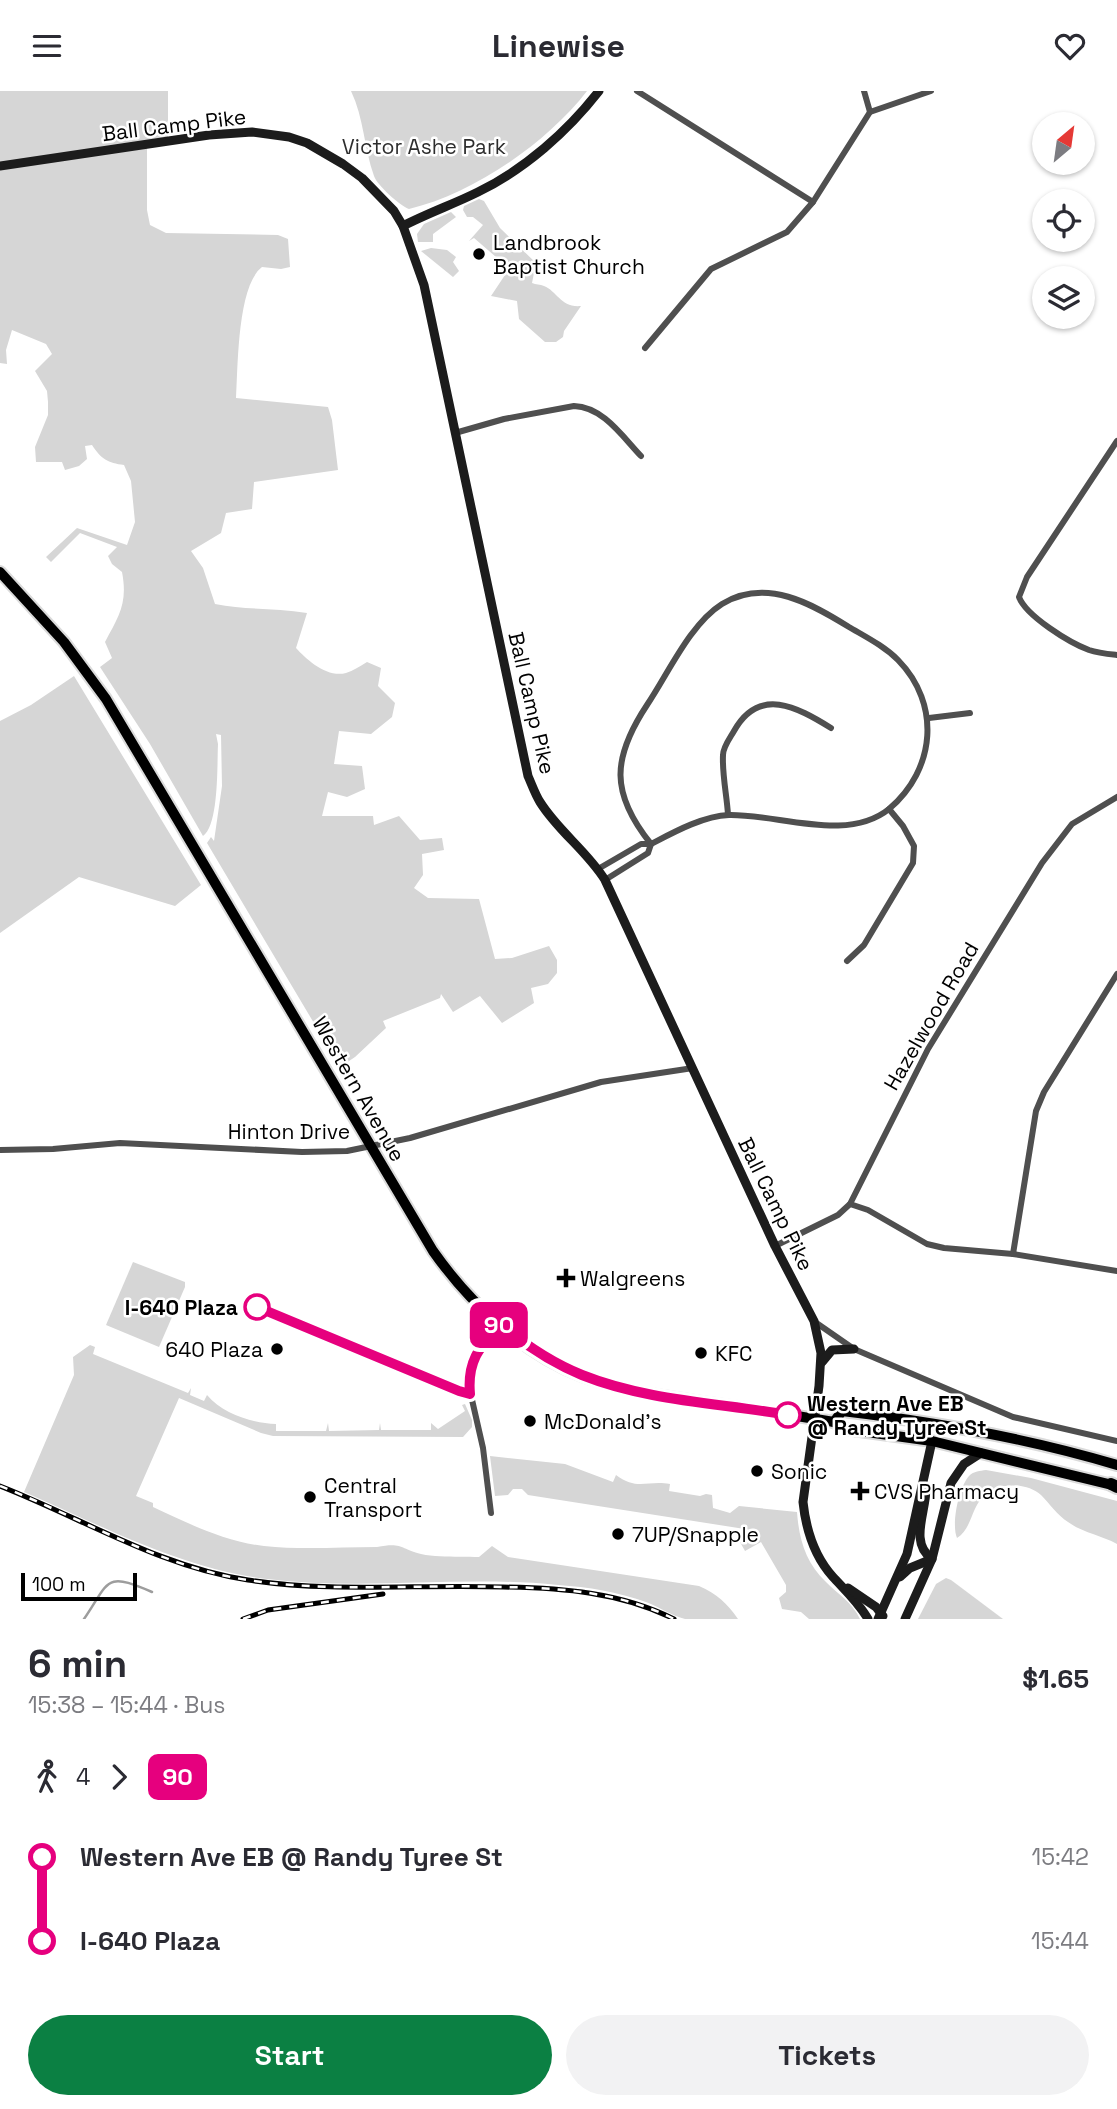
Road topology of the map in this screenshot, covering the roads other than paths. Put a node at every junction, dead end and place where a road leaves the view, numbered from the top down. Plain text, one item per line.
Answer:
1 (598, 91) edge
2 (638, 91) edge
3 (864, 91) edge
4 (931, 91) edge
5 (870, 112) junction
6 (0, 166) edge
7 (813, 202) junction
8 (403, 226) junction
9 (645, 348) dead end
10 (454, 433) junction
11 (1117, 441) edge
12 (641, 456) dead end
13 (0, 572) edge
14 (1117, 655) edge
15 (970, 713) dead end
16 (929, 718) junction
17 (831, 728) dead end
18 (1117, 797) edge
19 (889, 809) junction
20 (729, 815) junction
21 (650, 844) junction
22 (598, 869) junction
23 (605, 880) junction
24 (846, 961) dead end
25 (1117, 974) edge
26 (693, 1068) junction
27 (371, 1147) junction
28 (0, 1150) edge
29 (850, 1204) junction
30 (775, 1246) junction
31 (1013, 1254) junction
32 (1117, 1271) edge
33 (814, 1321) junction
34 (500, 1324) junction
35 (854, 1349) junction
36 (821, 1363) junction
37 (814, 1419) junction
38 (834, 1422) junction
39 (978, 1430) junction
40 (932, 1441) junction
41 (1117, 1441) edge
42 (981, 1453) junction
43 (1117, 1465) edge
44 (925, 1473) junction
45 (1115, 1486) edge
46 (491, 1513) dead end
47 (932, 1559) junction
48 (897, 1580) junction
49 (838, 1581) junction
50 (881, 1617) edge
51 (869, 1619) edge
52 (905, 1619) edge

1 - 8 street
2 - 7 street
3 - 5 street
4 - 5 street
5 - 7 street
6 - 8 street, Ball Camp Pike
7 - 9 street
8 - 10 street, Ball Camp Pike
10 - 12 street
10 - 22 street, Ball Camp Pike
11 - 14 street
13 - 27 main road, Western Avenue
15 - 16 street
16 - 19 street
16 - 21 street
17 - 20 street
18 - 29 street, Hazelwood Road
19 - 20 street
19 - 24 street
20 - 21 street
21 - 22 street
21 - 23 street
22 - 23 street, Ball Camp Pike
23 - 26 street, Ball Camp Pike
25 - 31 street
26 - 27 street, Hinton Drive
26 - 30 street, Ball Camp Pike
27 - 28 street, Hinton Drive
27 - 34 main road, Western Avenue
29 - 30 street, Hazelwood Road
29 - 31 street
30 - 33 street, Ball Camp Pike
31 - 32 street
33 - 35 street, Ball Camp Pike
33 - 36 street
34 - 37 main road, Western Avenue
34 - 46 street
35 - 36 street
35 - 41 street, Ball Camp Pike
36 - 37 street
37 - 38 main road, Western Avenue
37 - 49 street
38 - 39 main road, Western Avenue
38 - 40 main road, Western Avenue
39 - 40 main road
39 - 43 main road, Western Avenue
40 - 42 main road, Western Avenue
40 - 44 street
42 - 45 main road, Western Avenue
42 - 47 street
44 - 47 street
44 - 48 street
47 - 48 street
47 - 52 street
48 - 50 street
49 - 50 street
49 - 51 street

